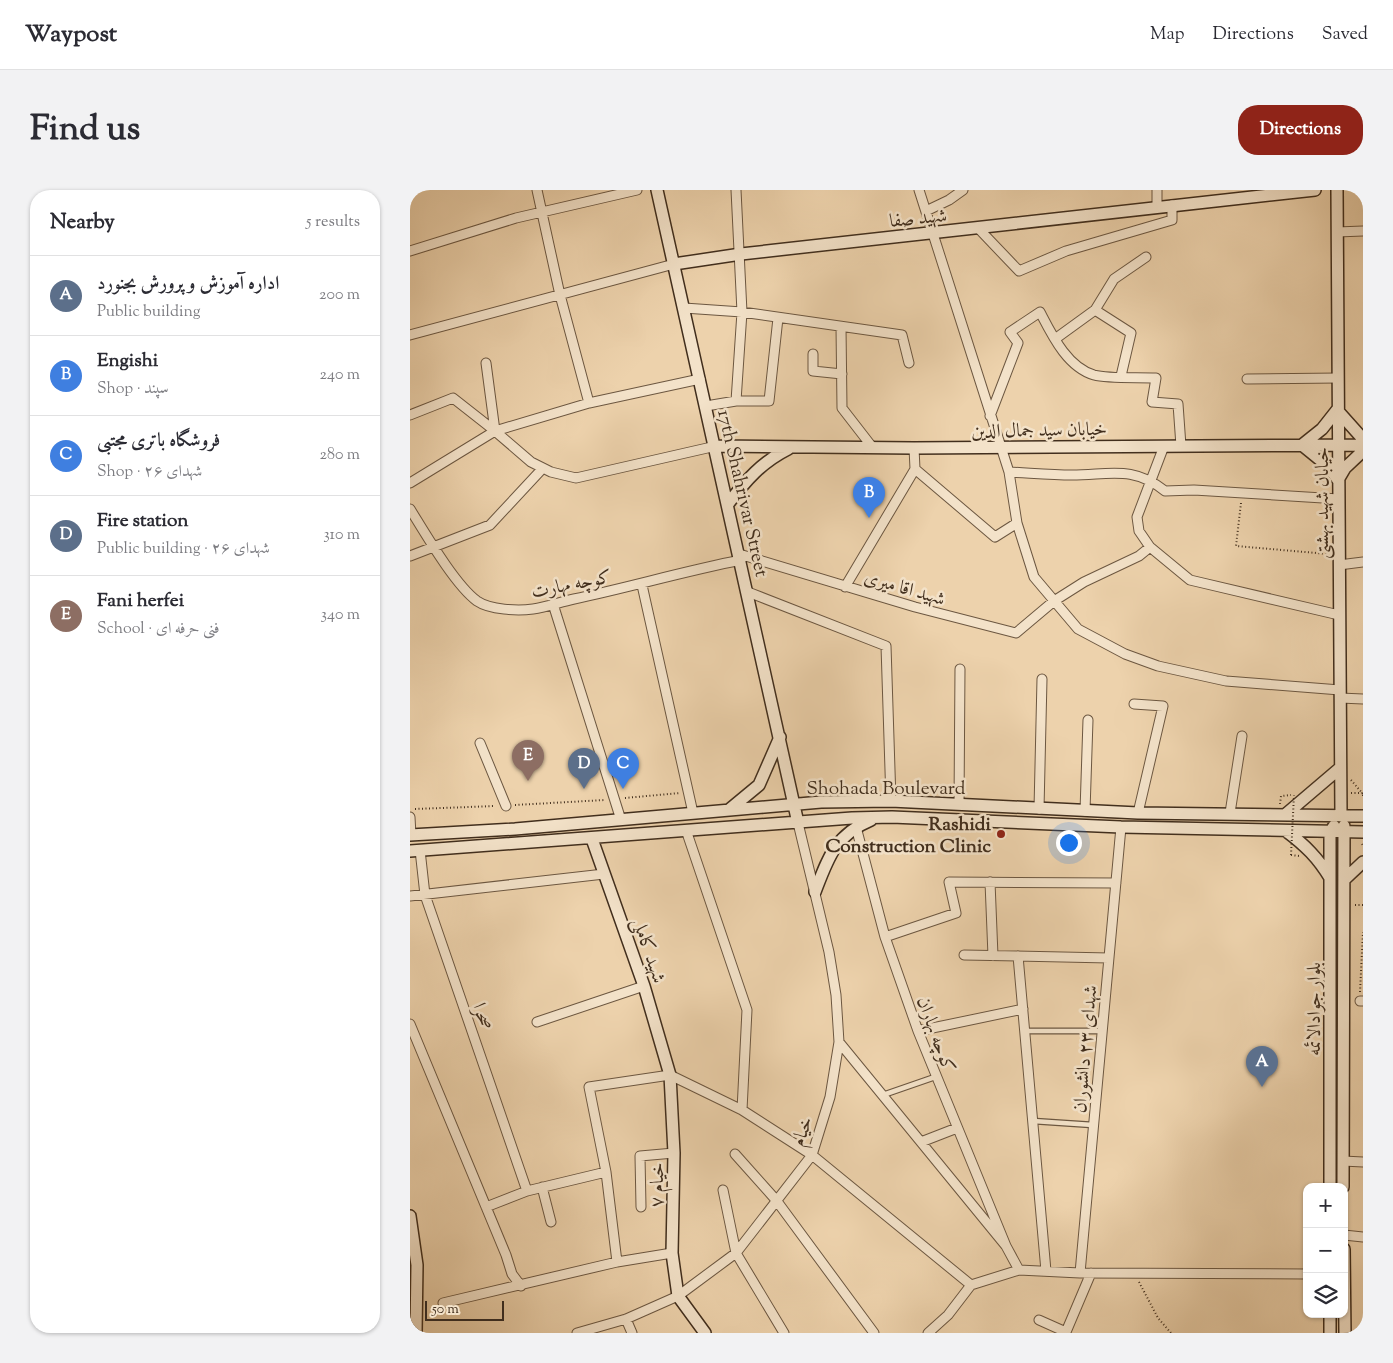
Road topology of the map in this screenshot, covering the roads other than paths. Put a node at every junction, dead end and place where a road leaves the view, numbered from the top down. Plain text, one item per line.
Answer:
1 (537, 190) edge
2 (637, 190) edge
3 (657, 190) edge
4 (736, 190) edge
5 (919, 190) edge
6 (962, 190) edge
7 (1157, 190) edge
8 (1314, 190) edge
9 (1337, 190) edge
10 (1172, 205) junction
11 (1157, 206) junction
12 (543, 211) junction
13 (926, 211) junction
14 (978, 228) junction
15 (1363, 230) edge
16 (1337, 232) junction
17 (932, 233) junction
18 (410, 251) edge
19 (741, 254) junction
20 (1146, 257) dead end
21 (674, 264) junction
22 (560, 294) junction
23 (684, 308) junction
24 (1095, 310) junction
25 (742, 312) junction
26 (778, 318) junction
27 (841, 327) junction
28 (410, 335) edge
29 (1055, 339) junction
30 (813, 354) dead end
31 (486, 363) dead end
32 (909, 363) dead end
33 (842, 374) junction
34 (1121, 376) junction
35 (1338, 378) junction
36 (700, 379) junction
37 (1247, 379) dead end
38 (736, 401) junction
39 (589, 403) junction
40 (706, 406) junction
41 (1337, 410) junction
42 (410, 415) edge
43 (990, 416) junction
44 (495, 432) junction
45 (1363, 439) edge
46 (1302, 445) junction
47 (1338, 445) junction
48 (1363, 445) edge
49 (716, 446) junction
50 (1164, 446) junction
51 (1181, 446) junction
52 (1000, 447) junction
53 (789, 448) junction
54 (873, 448) junction
55 (914, 448) junction
56 (1363, 451) edge
57 (542, 468) junction
58 (915, 469) junction
59 (1009, 472) junction
60 (1338, 480) junction
61 (1152, 481) junction
62 (410, 483) edge
63 (1339, 499) junction
64 (728, 504) junction
65 (410, 509) edge
66 (1017, 523) junction
67 (433, 546) junction
68 (1150, 547) junction
69 (410, 556) edge
70 (740, 557) junction
71 (1339, 560) junction
72 (1363, 562) edge
73 (642, 585) junction
74 (846, 587) junction
75 (748, 592) junction
76 (1054, 601) junction
77 (553, 604) junction
78 (1339, 616) junction
79 (960, 669) dead end
80 (1042, 679) dead end
81 (1340, 694) junction
82 (1363, 698) edge
83 (1134, 704) dead end
84 (1088, 720) dead end
85 (1242, 736) dead end
86 (780, 737) junction
87 (480, 743) dead end
88 (1340, 768) junction
89 (891, 801) junction
90 (864, 802) junction
91 (795, 804) junction
92 (959, 804) junction
93 (506, 806) road end
94 (748, 808) junction
95 (1039, 809) junction
96 (728, 810) junction
97 (1086, 811) junction
98 (693, 813) junction
99 (1138, 813) junction
100 (1230, 813) junction
101 (1286, 814) junction
102 (1341, 816) junction
103 (1363, 816) edge
104 (410, 817) edge
105 (621, 820) junction
106 (859, 822) junction
107 (798, 823) junction
108 (749, 826) junction
109 (1121, 827) junction
110 (686, 830) junction
111 (1286, 831) junction
112 (1330, 832) junction
113 (1345, 832) junction
114 (411, 835) edge
115 (592, 839) junction
116 (1363, 841) edge
117 (415, 851) edge
118 (1363, 862) edge
119 (604, 874) junction
120 (1330, 878) junction
121 (1345, 878) junction
122 (990, 882) junction
123 (1116, 883) junction
124 (815, 892) junction
125 (425, 895) junction
126 (410, 896) edge
127 (885, 938) junction
128 (964, 955) dead end
129 (993, 956) junction
130 (1018, 956) junction
131 (1109, 958) junction
132 (644, 986) junction
133 (1023, 1009) junction
134 (537, 1022) dead end
135 (410, 1024) edge
136 (918, 1031) junction
137 (1025, 1031) junction
138 (1102, 1032) junction
139 (839, 1042) junction
140 (670, 1074) junction
141 (935, 1076) junction
142 (883, 1095) junction
143 (742, 1110) junction
144 (1033, 1121) junction
145 (1093, 1125) junction
146 (957, 1128) junction
147 (921, 1142) junction
148 (674, 1153) junction
149 (734, 1154) dead end
150 (812, 1155) junction
151 (1343, 1161) junction
152 (1363, 1162) edge
153 (606, 1172) junction
154 (1330, 1183) edge
155 (1343, 1183) edge
156 (542, 1187) junction
157 (723, 1190) dead end
158 (526, 1191) junction
159 (776, 1200) junction
160 (486, 1207) junction
161 (641, 1207) dead end
162 (410, 1216) edge
163 (551, 1222) dead end
164 (1348, 1235) edge
165 (1363, 1237) edge
166 (1006, 1246) junction
167 (672, 1253) junction
168 (736, 1253) junction
169 (617, 1262) junction
170 (1019, 1270) junction
171 (1046, 1271) junction
172 (1080, 1273) junction
173 (1091, 1273) junction
174 (1344, 1273) edge
175 (1303, 1274) edge
176 (972, 1285) junction
177 (521, 1286) junction
178 (678, 1296) junction
179 (443, 1303) dead end
180 (1330, 1318) edge
181 (626, 1319) junction
182 (1039, 1320) dead end
183 (583, 1332) edge
184 (416, 1333) edge
185 (632, 1333) edge
186 (705, 1333) edge
187 (784, 1333) edge
188 (874, 1333) edge
189 (928, 1333) edge
190 (1330, 1333) edge
191 (1345, 1333) edge

1 - 12 street
2 - 12 street
3 - 21 main road, 17th Shahrivar Street
4 - 19 street
5 - 13 street
6 - 13 street
7 - 11 street
8 - 10 main road, شهید صفا
9 - 16 main road, خیابان شهید بهشتی
10 - 11 main road, شهید صفا
10 - 14 street
11 - 14 main road, شهید صفا
12 - 18 street
12 - 22 street
13 - 17 street
14 - 17 main road, شهید صفا
15 - 16 street
16 - 35 main road, خیابان شهید بهشتی
17 - 19 main road, شهید صفا
17 - 43 street
19 - 21 main road, شهید صفا
19 - 25 street
20 - 24 street
21 - 22 street
21 - 23 main road, 17th Shahrivar Street
22 - 28 street
22 - 39 street
23 - 25 street
23 - 36 main road, 17th Shahrivar Street
24 - 29 street
24 - 34 street
25 - 26 street
25 - 38 street
26 - 27 street
26 - 38 street
27 - 32 street
27 - 33 street
29 - 34 street
29 - 43 street
30 - 33 street
31 - 44 street
33 - 54 street
34 - 51 street
35 - 37 street
35 - 41 main road, خیابان شهید بهشتی
36 - 39 street
36 - 40 main road, 17th Shahrivar Street
38 - 40 street
39 - 44 street
40 - 49 main road, 17th Shahrivar Street
41 - 45 main road
41 - 46 main road
41 - 47 main road, خیابان شهید بهشتی
42 - 44 street
43 - 52 street
44 - 57 street
44 - 62 street
46 - 47 main road, خیابان سید جمال الدین
46 - 51 main road, خیابان سید جمال الدین
46 - 60 main road
47 - 48 main road, خیابان سید جمال الدین
47 - 60 main road, خیابان شهید بهشتی
49 - 53 main road, خیابان سید جمال الدین
49 - 57 street
49 - 64 main road, 17th Shahrivar Street
50 - 51 main road, خیابان سید جمال الدین
50 - 52 main road, خیابان سید جمال الدین
50 - 61 street
52 - 55 main road, خیابان سید جمال الدین
52 - 59 street
53 - 54 main road, خیابان سید جمال الدین
53 - 64 main road
54 - 55 main road, خیابان سید جمال الدین
55 - 58 street
56 - 60 main road
57 - 67 street
58 - 66 street
58 - 74 street
59 - 61 street
59 - 66 street
60 - 63 main road, خیابان شهید بهشتی
61 - 63 street
61 - 68 street
63 - 71 main road, خیابان شهید بهشتی
64 - 70 main road, 17th Shahrivar Street
65 - 67 street, کوچه مهارت
66 - 76 street
67 - 69 street
67 - 77 street, کوچه مهارت
68 - 76 street
68 - 78 street
70 - 73 street, کوچه مهارت
70 - 74 street, شهید اقا میری
70 - 75 main road, 17th Shahrivar Street
71 - 72 street
71 - 78 main road, خیابان شهید بهشتی
73 - 77 street, کوچه مهارت
73 - 98 street
74 - 76 street, شهید اقا میری
75 - 86 main road, 17th Shahrivar Street
75 - 89 street
76 - 81 street
77 - 105 street
78 - 81 main road, خیابان شهید بهشتی
79 - 92 street
80 - 95 street
81 - 82 street
81 - 88 main road, خیابان شهید بهشتی
83 - 99 street
84 - 97 street
85 - 100 street
86 - 91 main road, 17th Shahrivar Street
86 - 96 main road
87 - 93 street
88 - 101 main road
88 - 102 main road, خیابان شهید بهشتی
89 - 90 main road, Shohada Boulevard
89 - 92 main road, Shohada Boulevard
90 - 91 main road, Shohada Boulevard
90 - 106 main road
91 - 94 main road, Shohada Boulevard
91 - 107 main road, 17th Shahrivar Street
92 - 95 main road, Shohada Boulevard
94 - 96 main road, Shohada Boulevard
94 - 108 main road
95 - 97 main road, Shohada Boulevard
96 - 98 main road, Shohada Boulevard
97 - 99 main road, Shohada Boulevard
98 - 105 main road, Shohada Boulevard
99 - 100 main road, Shohada Boulevard
100 - 101 main road, Shohada Boulevard
101 - 102 main road, Shohada Boulevard
102 - 103 main road, Shohada Boulevard
102 - 112 main road
102 - 113 main road, خیابان شهید بهشتی
104 - 114 street
105 - 114 main road, Shohada Boulevard
106 - 107 main road, Shohada Boulevard
106 - 109 main road, Shohada Boulevard
106 - 124 main road
106 - 127 street, کوچه بهاران
107 - 108 main road, Shohada Boulevard
107 - 124 street, خیام
108 - 110 main road, Shohada Boulevard
109 - 111 main road, Shohada Boulevard
109 - 123 street, شهدای ۲۳ دانشوران
110 - 115 main road, Shohada Boulevard
110 - 143 street
111 - 112 main road, Shohada Boulevard
111 - 120 main road
112 - 113 main road, Shohada Boulevard
112 - 120 main road, بلوار جوادالائمه
113 - 116 main road, Shohada Boulevard
113 - 121 main road, بلوار جوادالائمه
115 - 117 main road, Shohada Boulevard
115 - 119 main road, شهید کاملی
117 - 125 street, صحرا
118 - 121 main road
119 - 125 street
119 - 132 main road, شهید کاملی
120 - 154 main road, بلوار جوادالائمه
121 - 151 main road, بلوار جوادالائمه
122 - 123 street
122 - 127 street
122 - 129 street
123 - 131 street, شهدای ۲۳ دانشوران
124 - 139 street, خیام
125 - 126 street
125 - 158 street, صحرا
127 - 136 street, کوچه بهاران
128 - 129 street
129 - 130 street
130 - 131 street
130 - 133 street
131 - 138 street, شهدای ۲۳ دانشوران
132 - 134 street
132 - 140 main road, شهید کاملی
133 - 136 street
133 - 137 street
135 - 160 street
136 - 141 street, کوچه بهاران
137 - 138 lane
137 - 144 street
138 - 145 street, شهدای ۲۳ دانشوران
139 - 142 street
139 - 150 street, خیام
140 - 143 street
140 - 148 main road, خیام ۷
140 - 153 street
141 - 142 lane
141 - 146 street, کوچه بهاران
142 - 147 street
143 - 150 street
144 - 145 lane
144 - 171 street
145 - 172 street, شهدای ۲۳ دانشوران
146 - 147 street
146 - 166 street, کوچه بهاران
147 - 166 street
148 - 161 street
148 - 167 main road, خیام ۷
149 - 159 street
150 - 159 street, خیام
150 - 176 street
151 - 152 street
151 - 155 main road, بلوار جوادالائمه
153 - 156 street
153 - 169 street
156 - 158 street
156 - 163 street
157 - 168 street
158 - 160 street
159 - 168 street, خیام
159 - 188 street
160 - 177 street
162 - 184 main road
164 - 165 street
166 - 170 street
167 - 169 street
167 - 178 main road, خیام ۷
168 - 178 street, خیام
168 - 187 street
169 - 177 street
170 - 171 street
170 - 176 street
171 - 172 street
172 - 173 street
173 - 175 street
173 - 182 street
174 - 191 main road
176 - 189 street
177 - 179 street
178 - 181 street, خیام
178 - 186 main road
180 - 190 main road
181 - 183 street, خیام
181 - 185 street

